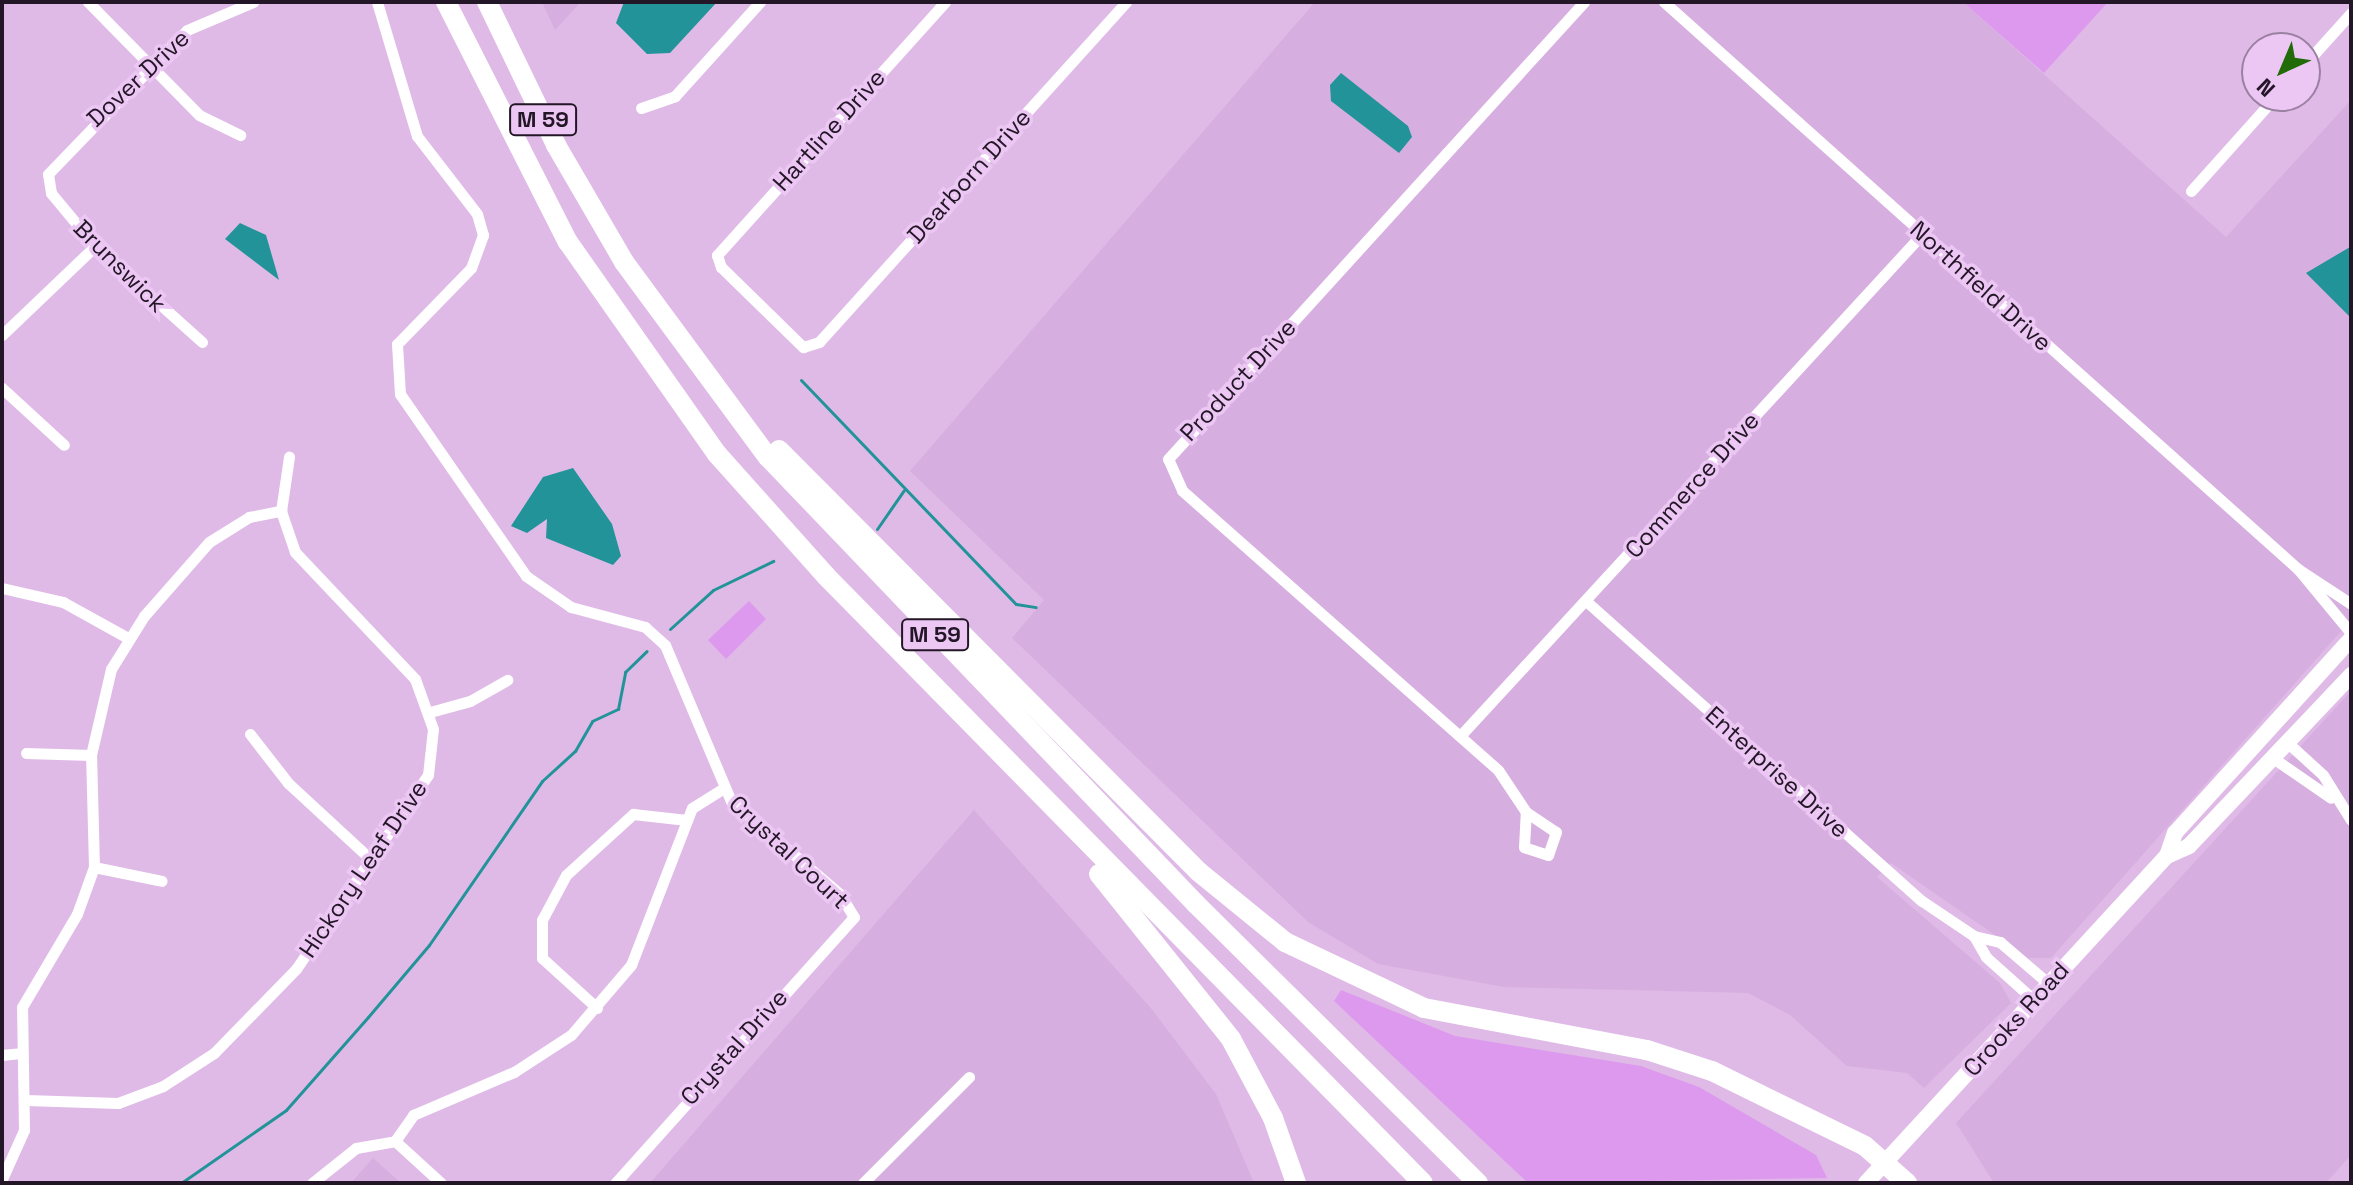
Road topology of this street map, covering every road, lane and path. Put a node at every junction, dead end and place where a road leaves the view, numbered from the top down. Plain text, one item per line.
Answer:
1 (88, 2) edge
2 (253, 2) edge
3 (377, 2) edge
4 (446, 2) edge
5 (487, 2) edge
6 (760, 2) edge
7 (945, 2) edge
8 (1126, 2) edge
9 (1584, 2) edge
10 (1664, 2) edge
11 (2351, 13) edge
12 (2321, 46) edge
13 (150, 65) junction
14 (641, 108) dead end
15 (2262, 112) edge
16 (240, 135) dead end
17 (47, 181) joint
18 (2191, 191) dead end
19 (1923, 233) junction
20 (95, 246) junction
21 (2, 335) edge
22 (202, 342) dead end
23 (809, 348) joint
24 (688, 354) junction
25 (2, 388) edge
26 (64, 445) dead end
27 (289, 457) dead end
28 (281, 511) junction
29 (2298, 569) junction
30 (2, 588) edge
31 (1586, 601) junction
32 (2351, 604) edge
33 (2351, 633) edge
34 (128, 638) junction
35 (2351, 639) edge
36 (2351, 675) edge
37 (507, 680) dead end
38 (430, 712) junction
39 (2273, 725) junction
40 (250, 734) dead end
41 (1460, 736) junction
42 (2288, 743) junction
43 (26, 753) dead end
44 (91, 755) junction
45 (2273, 758) junction
46 (1004, 760) junction
47 (723, 789) junction
48 (2331, 798) junction
49 (1526, 812) dead end
50 (687, 820) junction
51 (2351, 820) edge
52 (367, 856) junction
53 (2167, 856) junction
54 (94, 867) junction
55 (162, 881) dead end
56 (854, 917) joint
57 (1974, 936) junction
58 (2049, 984) junction
59 (2034, 1000) junction
60 (597, 1008) junction
61 (20, 1053) junction
62 (2, 1055) edge
63 (969, 1077) dead end
64 (26, 1100) junction
65 (395, 1141) junction
66 (1885, 1163) junction
67 (2, 1179) edge
68 (615, 1182) edge
69 (312, 1183) edge
70 (441, 1183) edge
71 (863, 1183) edge
72 (1296, 1183) edge
73 (1423, 1183) edge
74 (1478, 1183) edge
75 (1866, 1183) edge
76 (1907, 1183) edge

1 - 13 street
2 - 13 street, Dover Drive
3 - 47 street
4 - 46 highway, M 59
5 - 24 highway, M 59
6 - 14 street
7 - 23 street, Hartline Drive
8 - 23 street, Dearborn Drive
9 - 41 street, Product Drive
10 - 19 street, Northfield Drive
11 - 12 street
13 - 16 street
13 - 17 street, Dover Drive
15 - 18 street
17 - 20 street, Brunswick
19 - 29 street, Northfield Drive
19 - 31 street, Commerce Drive
20 - 21 street
20 - 22 street, Brunswick
24 - 66 highway
24 - 74 highway, M 59
25 - 26 street
27 - 28 street
28 - 34 street
28 - 38 street
29 - 32 street, Northfield Drive
29 - 33 street, Northfield Drive
30 - 34 street
31 - 41 street, Commerce Drive
31 - 57 street, Enterprise Drive
34 - 44 street
35 - 39 main road, Crooks Road
36 - 42 main road, Crooks Road
37 - 38 street
38 - 52 street, Hickory Leaf Drive
39 - 45 main road
39 - 53 main road, Crooks Road
40 - 52 street
41 - 49 street
42 - 45 main road, Crooks Road
42 - 48 street
43 - 44 street
44 - 54 street
45 - 48 street
45 - 53 main road, Crooks Road
46 - 72 highway
46 - 73 highway, M 59
47 - 50 street
47 - 56 street, Crystal Court
48 - 51 street
50 - 60 street
50 - 60 street
52 - 64 street, Hickory Leaf Drive
53 - 58 main road, Crooks Road
54 - 55 street
54 - 61 street
56 - 68 street, Crystal Drive
57 - 58 street, Enterprise Drive
57 - 59 street, Enterprise Drive
58 - 59 main road, Crooks Road
59 - 66 main road, Crooks Road
60 - 65 street
61 - 62 street
61 - 64 street
63 - 71 street
64 - 67 street
65 - 69 street
65 - 70 street
66 - 75 main road, Crooks Road
66 - 76 highway

